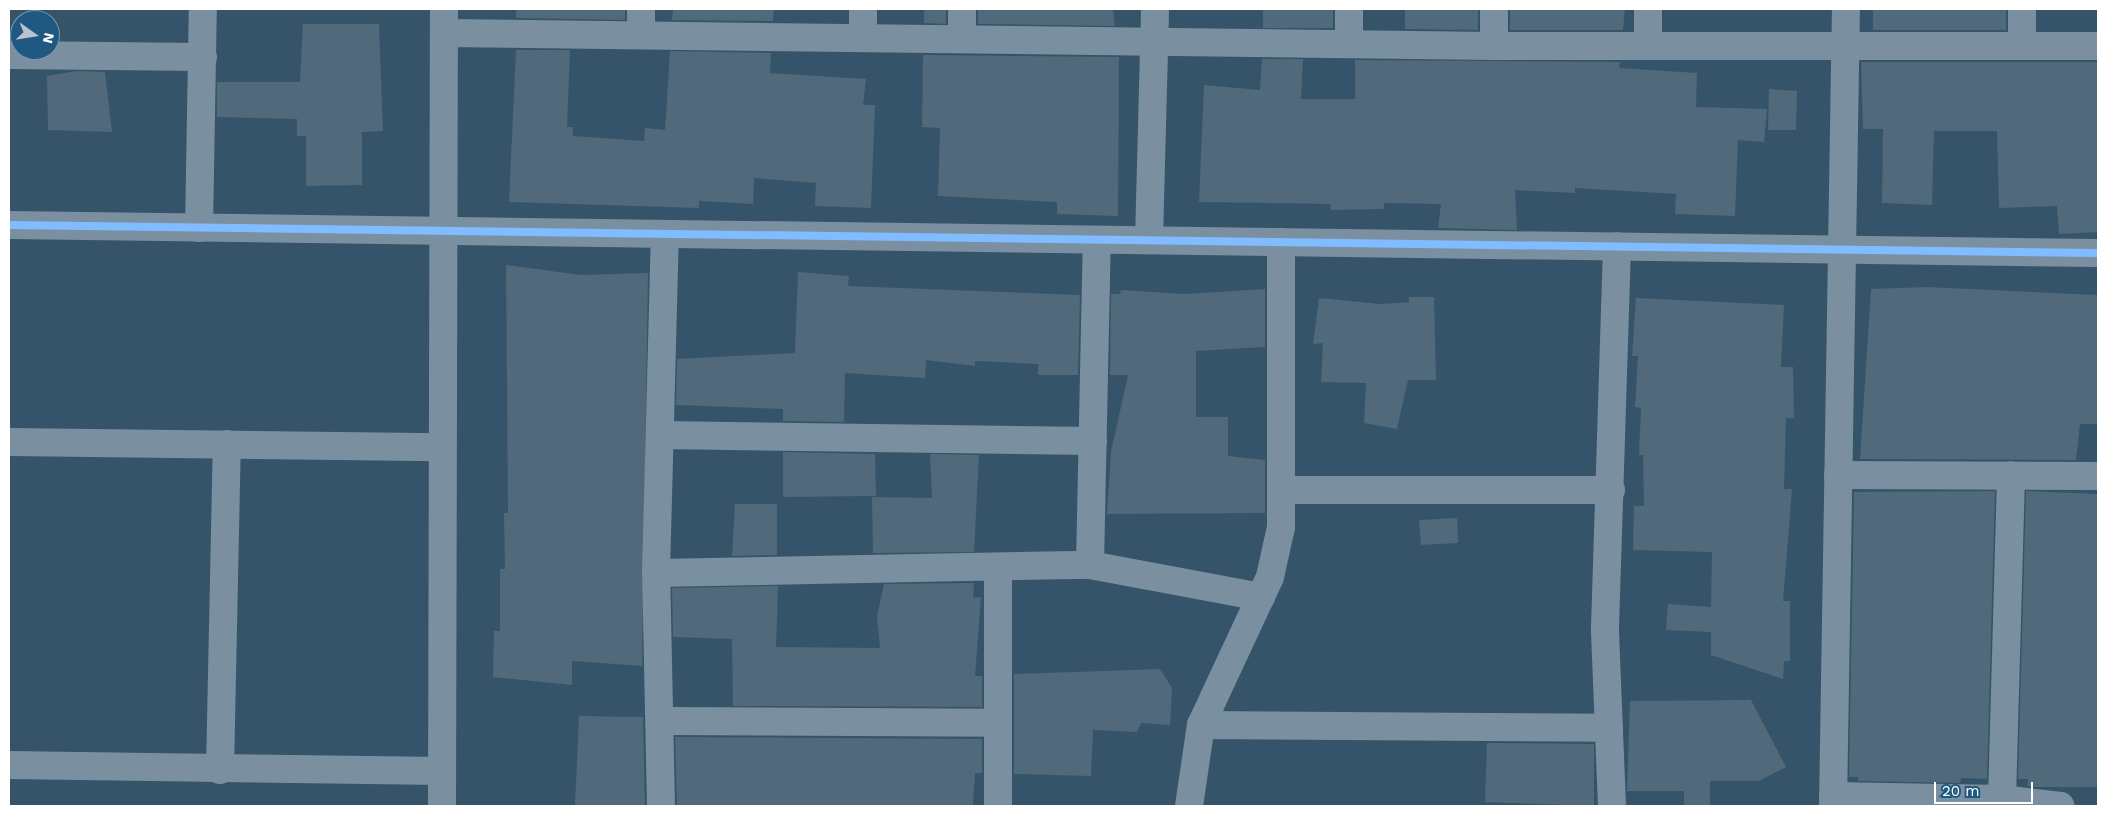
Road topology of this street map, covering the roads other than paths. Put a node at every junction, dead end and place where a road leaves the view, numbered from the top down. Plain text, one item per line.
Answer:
1 (204, 9) edge
2 (862, 9) edge
3 (962, 9) edge
4 (1155, 9) edge
5 (1349, 9) edge
6 (1494, 9) edge
7 (1648, 9) edge
8 (1846, 9) edge
9 (2022, 9) edge
10 (444, 21) edge
11 (641, 22) edge
12 (863, 36) junction
13 (962, 38) junction
14 (1155, 40) junction
15 (2022, 42) junction
16 (1349, 44) junction
17 (1648, 45) junction
18 (1494, 46) junction
19 (2098, 46) edge
20 (1845, 47) junction
21 (9, 55) edge
22 (203, 57) junction
23 (9, 225) edge
24 (199, 228) junction
25 (443, 231) junction
26 (665, 234) junction
27 (1097, 240) junction
28 (1149, 240) junction
29 (1281, 242) junction
30 (1617, 246) junction
31 (1841, 249) junction
32 (2098, 253) edge
33 (662, 435) junction
34 (1094, 441) junction
35 (9, 442) edge
36 (227, 444) junction
37 (442, 447) junction
38 (1838, 475) junction
39 (2011, 475) junction
40 (2098, 476) edge
41 (1283, 490) junction
42 (1611, 490) junction
43 (1090, 565) junction
44 (998, 569) junction
45 (656, 573) junction
46 (1261, 597) junction
47 (662, 721) junction
48 (998, 723) junction
49 (1201, 725) junction
50 (1609, 728) junction
51 (9, 765) edge
52 (220, 770) junction
53 (442, 771) junction
54 (2002, 799) junction
55 (1833, 801) edge
56 (442, 806) edge
57 (662, 806) edge
58 (998, 806) edge
59 (1189, 806) edge
60 (1612, 806) edge
61 (2061, 806) edge

1 - 22 street
2 - 12 street
3 - 13 street
4 - 14 street
5 - 16 street
6 - 18 street
7 - 17 street
8 - 20 street
9 - 15 street
10 - 11 street
10 - 25 street
11 - 12 street
12 - 13 street
13 - 14 street
14 - 16 street
14 - 28 street
15 - 19 street
15 - 20 street
16 - 18 street
17 - 18 street
17 - 20 street
20 - 31 street
21 - 22 street
22 - 24 street
23 - 24 street
24 - 25 street
25 - 26 street
25 - 37 street
26 - 27 street
26 - 33 street
27 - 28 street
27 - 34 street
28 - 29 street
29 - 30 street
29 - 41 street
30 - 31 street
30 - 42 street
31 - 32 street
31 - 38 street
33 - 34 street
33 - 45 street
34 - 43 street
35 - 36 street
36 - 37 street
36 - 52 street
37 - 53 street
38 - 39 street
38 - 55 street
39 - 40 street
39 - 54 street
41 - 42 street
41 - 46 street
42 - 50 street
43 - 44 street
43 - 46 street
44 - 45 street
44 - 48 street
45 - 47 street
46 - 49 street
47 - 48 street
47 - 57 street
48 - 58 street
49 - 50 street
49 - 59 street
50 - 60 street
51 - 52 street
52 - 53 street
53 - 56 street
54 - 55 street
54 - 61 street

